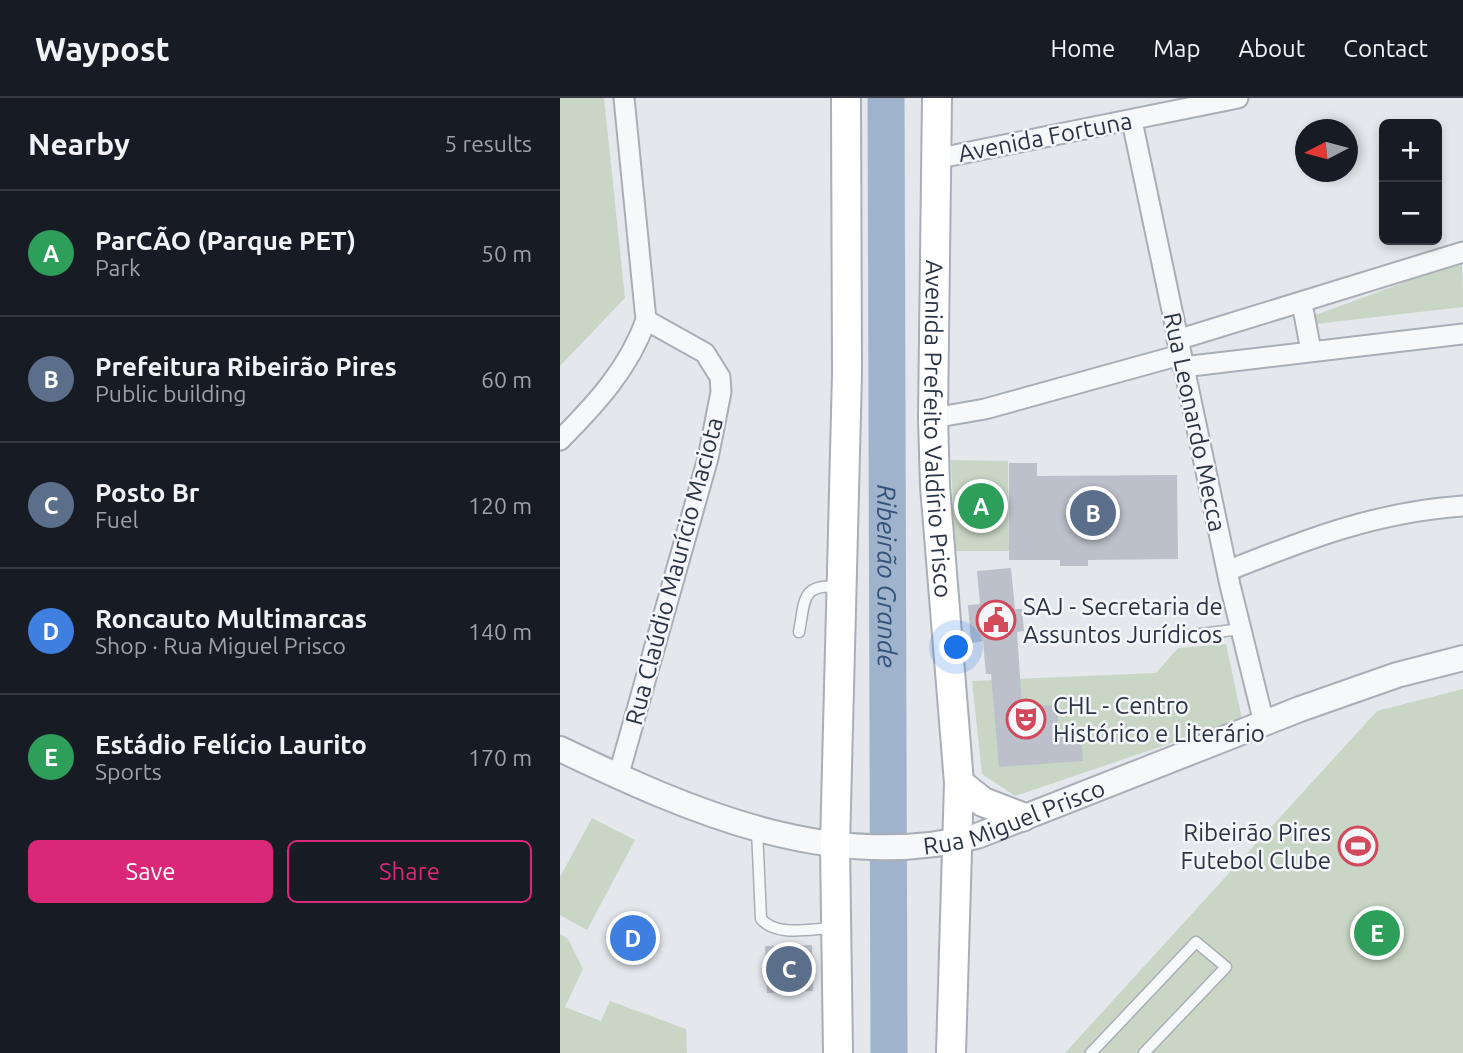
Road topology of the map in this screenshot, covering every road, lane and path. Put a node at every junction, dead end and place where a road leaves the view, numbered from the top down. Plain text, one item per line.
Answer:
1 (624, 98) edge
2 (846, 98) edge
3 (937, 98) edge
4 (1238, 98) edge
5 (1132, 121) junction
6 (935, 159) junction
7 (1463, 252) edge
8 (1302, 303) junction
9 (646, 320) junction
10 (1463, 334) edge
11 (1311, 351) junction
12 (1180, 354) junction
13 (933, 418) junction
14 (560, 440) edge
15 (1463, 506) edge
16 (1227, 571) junction
17 (842, 587) junction
18 (1241, 629) junction
19 (799, 632) dead end
20 (1185, 636) dead end
21 (1463, 658) edge
22 (1265, 723) junction
23 (560, 749) edge
24 (618, 777) junction
25 (959, 783) junction
26 (1022, 817) junction
27 (757, 829) junction
28 (957, 841) junction
29 (835, 845) junction
30 (836, 928) junction
31 (838, 1053) edge
32 (951, 1053) edge
33 (1091, 1053) edge
34 (1144, 1053) edge

1 - 9 street
2 - 17 main road
3 - 6 main road, Avenida Prefeito Valdírio Prisco
4 - 5 street, Avenida Fortuna
5 - 6 street, Avenida Fortuna
5 - 12 street, Rua Leonardo Mecca
6 - 13 main road, Avenida Prefeito Valdírio Prisco
7 - 8 street
8 - 11 street
8 - 12 street
9 - 14 street
9 - 24 street, Rua Claúdio Maurício Maciota
10 - 11 street
11 - 12 street
12 - 13 street
12 - 16 street, Rua Leonardo Mecca
13 - 25 main road, Avenida Prefeito Valdírio Prisco
15 - 16 street
16 - 18 street, Rua Leonardo Mecca
17 - 19 lane
17 - 29 main road
18 - 20 lane
18 - 22 street, Rua Leonardo Mecca
21 - 22 street, Rua Miguel Prisco
22 - 26 street, Rua Miguel Prisco
23 - 24 street, Rua Miguel Prisco
24 - 27 street, Rua Miguel Prisco
25 - 26 main road
25 - 28 main road, Avenida Prefeito Valdírio Prisco
26 - 28 street, Rua Miguel Prisco
27 - 29 street, Rua Miguel Prisco
27 - 30 lane
28 - 29 street, Rua Miguel Prisco
28 - 32 main road, Avenida Prefeito Valdírio Prisco
29 - 30 main road
30 - 31 main road
33 - 34 lane

